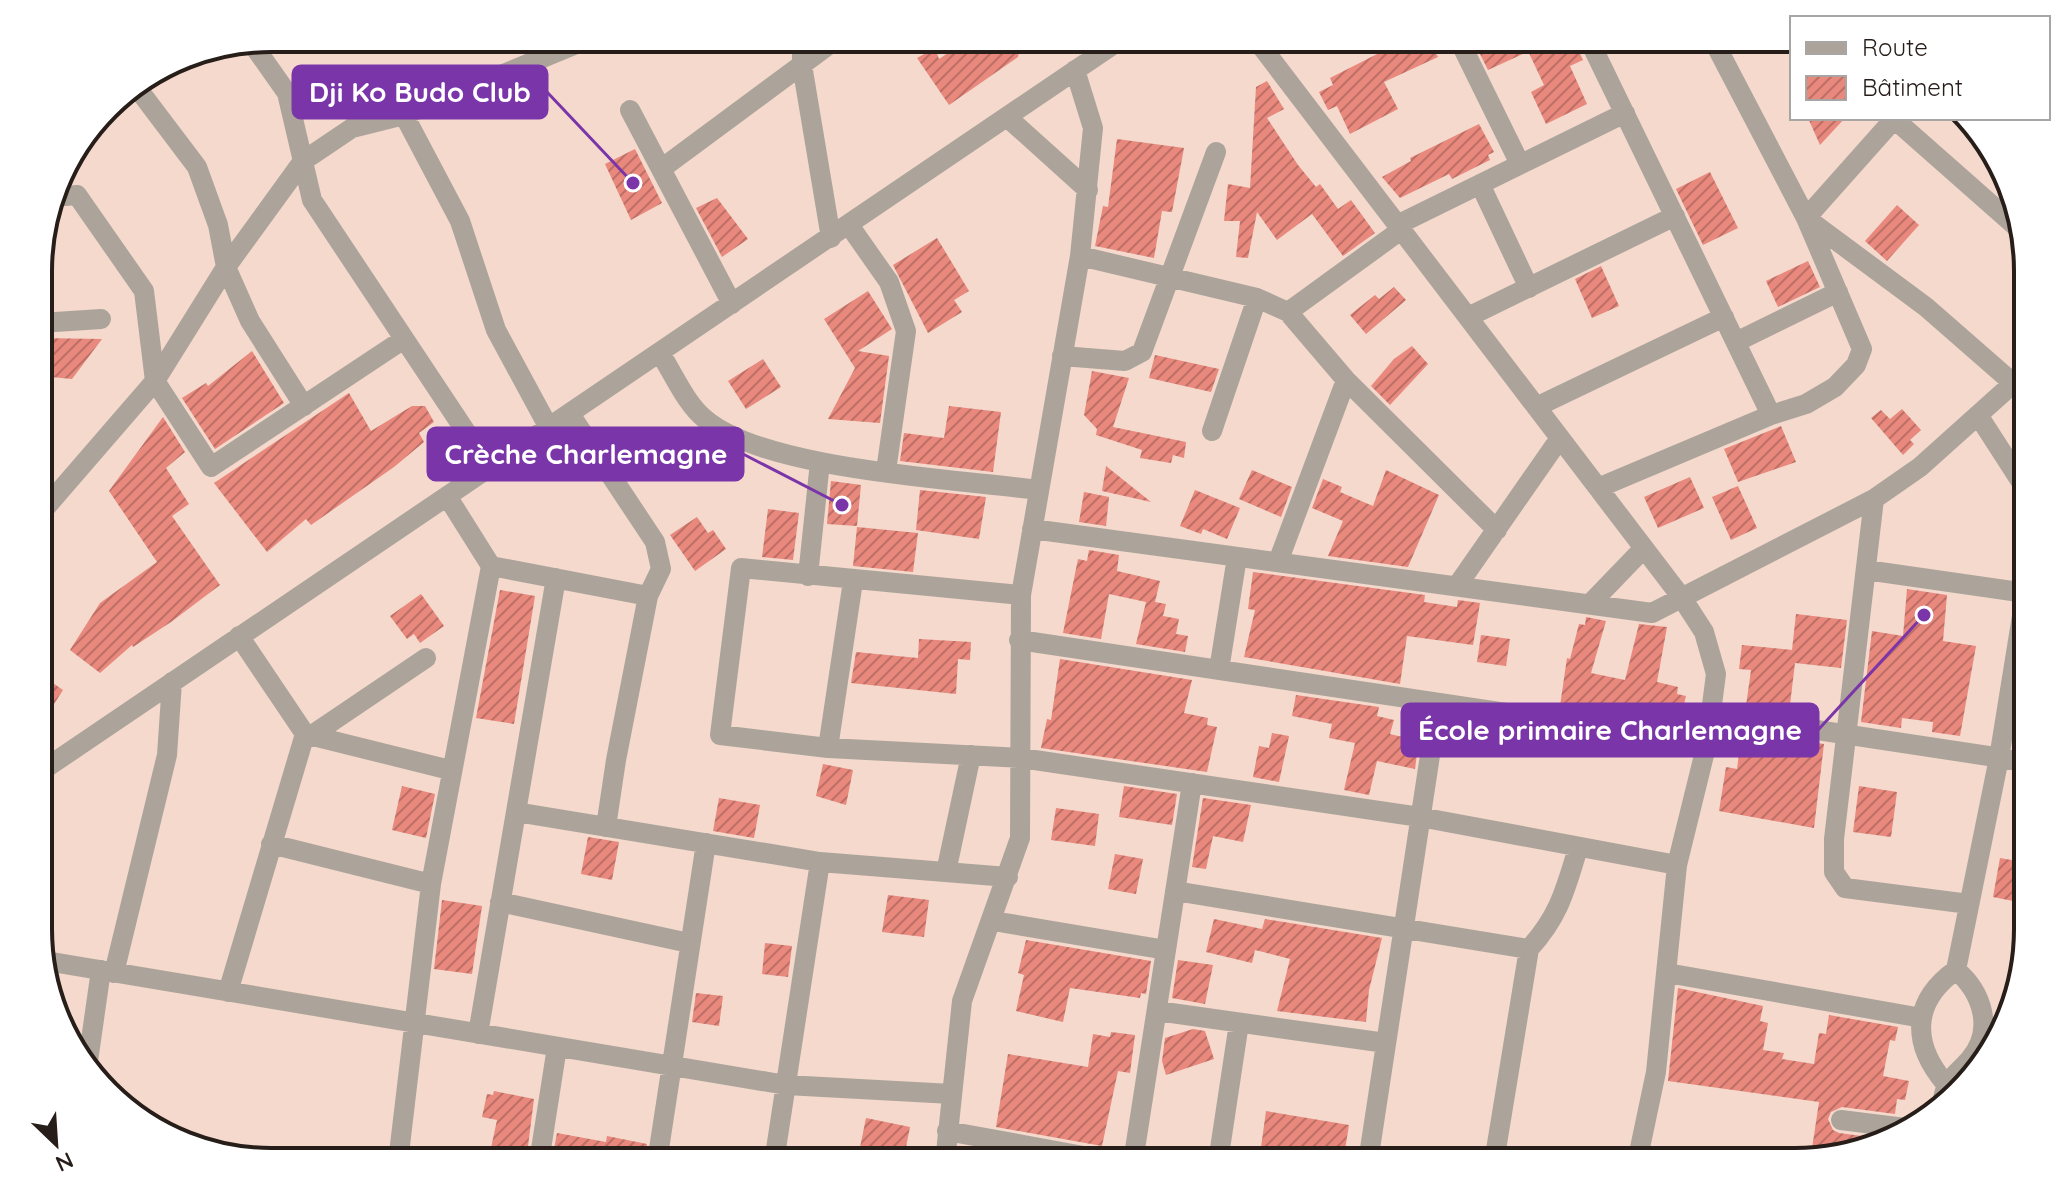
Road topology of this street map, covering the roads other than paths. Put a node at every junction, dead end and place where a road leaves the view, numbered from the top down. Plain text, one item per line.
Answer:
1 (557, 52) edge
2 (798, 52) edge
3 (802, 52) edge
4 (1266, 52) edge
5 (1465, 52) edge
6 (1595, 52) edge
7 (1719, 52) edge
8 (259, 53) edge
9 (1085, 55) edge
10 (142, 94) edge
11 (630, 110) dead end
12 (1625, 113) junction
13 (404, 115) junction
14 (1007, 117) junction
15 (1893, 120) edge
16 (1895, 120) edge
17 (1216, 152) dead end
18 (303, 161) junction
19 (1520, 164) junction
20 (661, 169) junction
21 (1480, 184) junction
22 (1088, 190) junction
23 (66, 196) edge
24 (1675, 216) junction
25 (1806, 218) junction
26 (2007, 219) edge
27 (849, 225) junction
28 (1399, 227) junction
29 (831, 238) junction
30 (1080, 256) junction
31 (226, 267) junction
32 (1171, 278) junction
33 (1529, 288) junction
34 (1838, 292) junction
35 (1257, 298) junction
36 (732, 304) junction
37 (1288, 312) junction
38 (1468, 317) junction
39 (1724, 317) junction
40 (101, 319) dead end
41 (52, 322) edge
42 (404, 339) junction
43 (1736, 342) junction
44 (660, 353) junction
45 (1062, 356) junction
46 (2014, 373) edge
47 (1346, 380) junction
48 (155, 381) junction
49 (2014, 382) edge
50 (304, 406) junction
51 (1536, 407) junction
52 (570, 414) junction
53 (1771, 415) junction
54 (1978, 415) junction
55 (549, 428) junction
56 (1212, 431) dead end
57 (1560, 438) junction
58 (820, 462) junction
59 (490, 468) junction
60 (886, 471) junction
61 (2014, 471) edge
62 (1598, 488) junction
63 (1038, 490) junction
64 (447, 496) junction
65 (1874, 499) junction
66 (52, 500) edge
67 (1032, 529) junction
68 (1497, 530) junction
69 (1644, 548) junction
70 (1237, 557) junction
71 (1278, 562) junction
72 (491, 566) junction
73 (1866, 570) junction
74 (808, 576) junction
75 (556, 578) junction
76 (853, 581) junction
77 (1457, 586) junction
78 (2014, 587) edge
79 (1021, 595) junction
80 (648, 596) junction
81 (1682, 598) junction
82 (1590, 604) junction
83 (239, 636) junction
84 (1019, 640) junction
85 (426, 658) dead end
86 (2014, 667) edge
87 (1219, 670) junction
88 (172, 682) junction
89 (1438, 703) junction
90 (1711, 714) junction
91 (308, 734) junction
92 (1846, 735) junction
93 (1707, 743) junction
94 (828, 748) junction
95 (971, 755) junction
96 (1021, 758) junction
97 (1999, 758) junction
98 (2014, 760) edge
99 (52, 764) edge
100 (450, 770) junction
101 (1192, 783) junction
102 (516, 812) junction
103 (1420, 817) junction
104 (606, 827) junction
105 (706, 843) junction
106 (271, 844) junction
107 (1578, 848) junction
108 (820, 862) junction
109 (1677, 865) junction
110 (946, 872) junction
111 (1008, 877) junction
112 (431, 884) junction
113 (1175, 891) junction
114 (500, 902) junction
115 (1969, 904) junction
116 (993, 921) junction
117 (1404, 928) junction
118 (689, 943) junction
119 (1529, 949) junction
120 (1166, 950) junction
121 (55, 962) edge
122 (1956, 970) junction
123 (107, 971) junction
124 (1667, 973) junction
125 (228, 992) junction
126 (1157, 1011) junction
127 (1922, 1018) junction
128 (414, 1023) junction
129 (1239, 1023) junction
130 (1991, 1025) edge
131 (478, 1034) junction
132 (1986, 1035) edge
133 (1386, 1043) junction
134 (557, 1047) junction
135 (90, 1053) edge
136 (672, 1066) junction
137 (1953, 1080) edge
138 (786, 1085) junction
139 (1943, 1090) edge
140 (952, 1094) junction
141 (1841, 1120) dead end
142 (1889, 1126) edge
143 (947, 1131) junction
144 (400, 1148) edge
145 (541, 1148) edge
146 (659, 1148) edge
147 (776, 1148) edge
148 (946, 1148) edge
149 (1040, 1148) edge
150 (1135, 1148) edge
151 (1220, 1148) edge
152 (1374, 1148) edge
153 (1496, 1148) edge
154 (1640, 1148) edge

1 - 13 street
2 - 20 street
3 - 29 street
4 - 28 street
5 - 19 street
6 - 12 street
7 - 25 street
8 - 18 street
9 - 14 street
9 - 22 street
10 - 31 street
11 - 20 street
12 - 19 street
12 - 24 street
13 - 18 street
13 - 55 street
14 - 22 street
14 - 27 street
15 - 25 street
16 - 26 street
17 - 32 street
18 - 31 street
18 - 42 street
19 - 21 street
20 - 36 street
21 - 28 street
21 - 33 street
22 - 30 street
23 - 48 street
24 - 33 street
24 - 39 street
25 - 34 street
25 - 46 street
27 - 29 street
27 - 60 street
28 - 37 street
28 - 38 street
29 - 36 street
30 - 32 street
30 - 45 street
31 - 48 street
31 - 50 street
32 - 35 street
32 - 45 street
33 - 38 street
34 - 43 street
34 - 53 street
35 - 37 street
35 - 56 street
36 - 44 street
37 - 47 street
38 - 51 street
39 - 43 street
39 - 51 street
40 - 41 street
42 - 50 street
42 - 59 street
43 - 53 street
44 - 52 street
44 - 58 street
45 - 63 street
47 - 68 street
47 - 71 street
48 - 50 street
48 - 66 street
49 - 54 street
51 - 57 street
52 - 55 street
52 - 80 street
53 - 62 street
54 - 61 street
54 - 65 street
55 - 59 street
57 - 62 street
57 - 68 street
58 - 60 street
58 - 74 street
59 - 64 street
60 - 63 street
62 - 69 street
63 - 67 street
64 - 72 street
64 - 83 street
65 - 73 street
65 - 81 street
67 - 70 street
67 - 79 street
68 - 77 street
69 - 81 street
69 - 82 street
70 - 71 street
70 - 87 street
71 - 77 street
72 - 75 street
72 - 100 street
73 - 78 street
73 - 92 street
74 - 76 street
74 - 94 street
75 - 80 street
75 - 102 street
76 - 79 street
76 - 94 street
77 - 82 street
79 - 84 street
80 - 104 street
81 - 82 street
81 - 90 street
83 - 88 street
83 - 91 street
84 - 87 street
84 - 96 street
85 - 91 street
86 - 97 street
87 - 89 street
88 - 99 street
88 - 123 street
89 - 93 street
89 - 103 street
90 - 92 street
90 - 93 street
91 - 100 street
91 - 106 street
92 - 97 street
92 - 115 street
93 - 109 street
94 - 95 street
95 - 96 street
95 - 110 street
96 - 101 street
96 - 111 street
97 - 98 street
97 - 115 street
100 - 112 street
101 - 103 street
101 - 113 street
102 - 104 street
102 - 114 street
103 - 107 street
103 - 117 street
104 - 105 street
105 - 108 street
105 - 118 street
106 - 112 street
106 - 125 street
107 - 109 street
107 - 119 street
108 - 110 street
108 - 138 street
109 - 124 street
110 - 111 street
111 - 116 street
112 - 128 street
113 - 117 street
113 - 120 street
114 - 118 street
114 - 131 street
115 - 122 street
116 - 120 street
116 - 140 street
117 - 119 street
117 - 133 street
118 - 136 street
119 - 153 street
120 - 126 street
121 - 123 street
122 - 127 street
122 - 130 street
123 - 125 street
123 - 135 street
124 - 127 street
124 - 154 street
125 - 128 street
126 - 129 street
126 - 150 street
127 - 139 street
128 - 131 street
128 - 144 street
129 - 133 street
129 - 151 street
131 - 134 street
132 - 137 street
133 - 152 street
134 - 136 street
134 - 145 street
136 - 138 street
136 - 146 street
138 - 140 street
138 - 147 street
140 - 143 street
141 - 142 street
143 - 148 street
143 - 149 street

